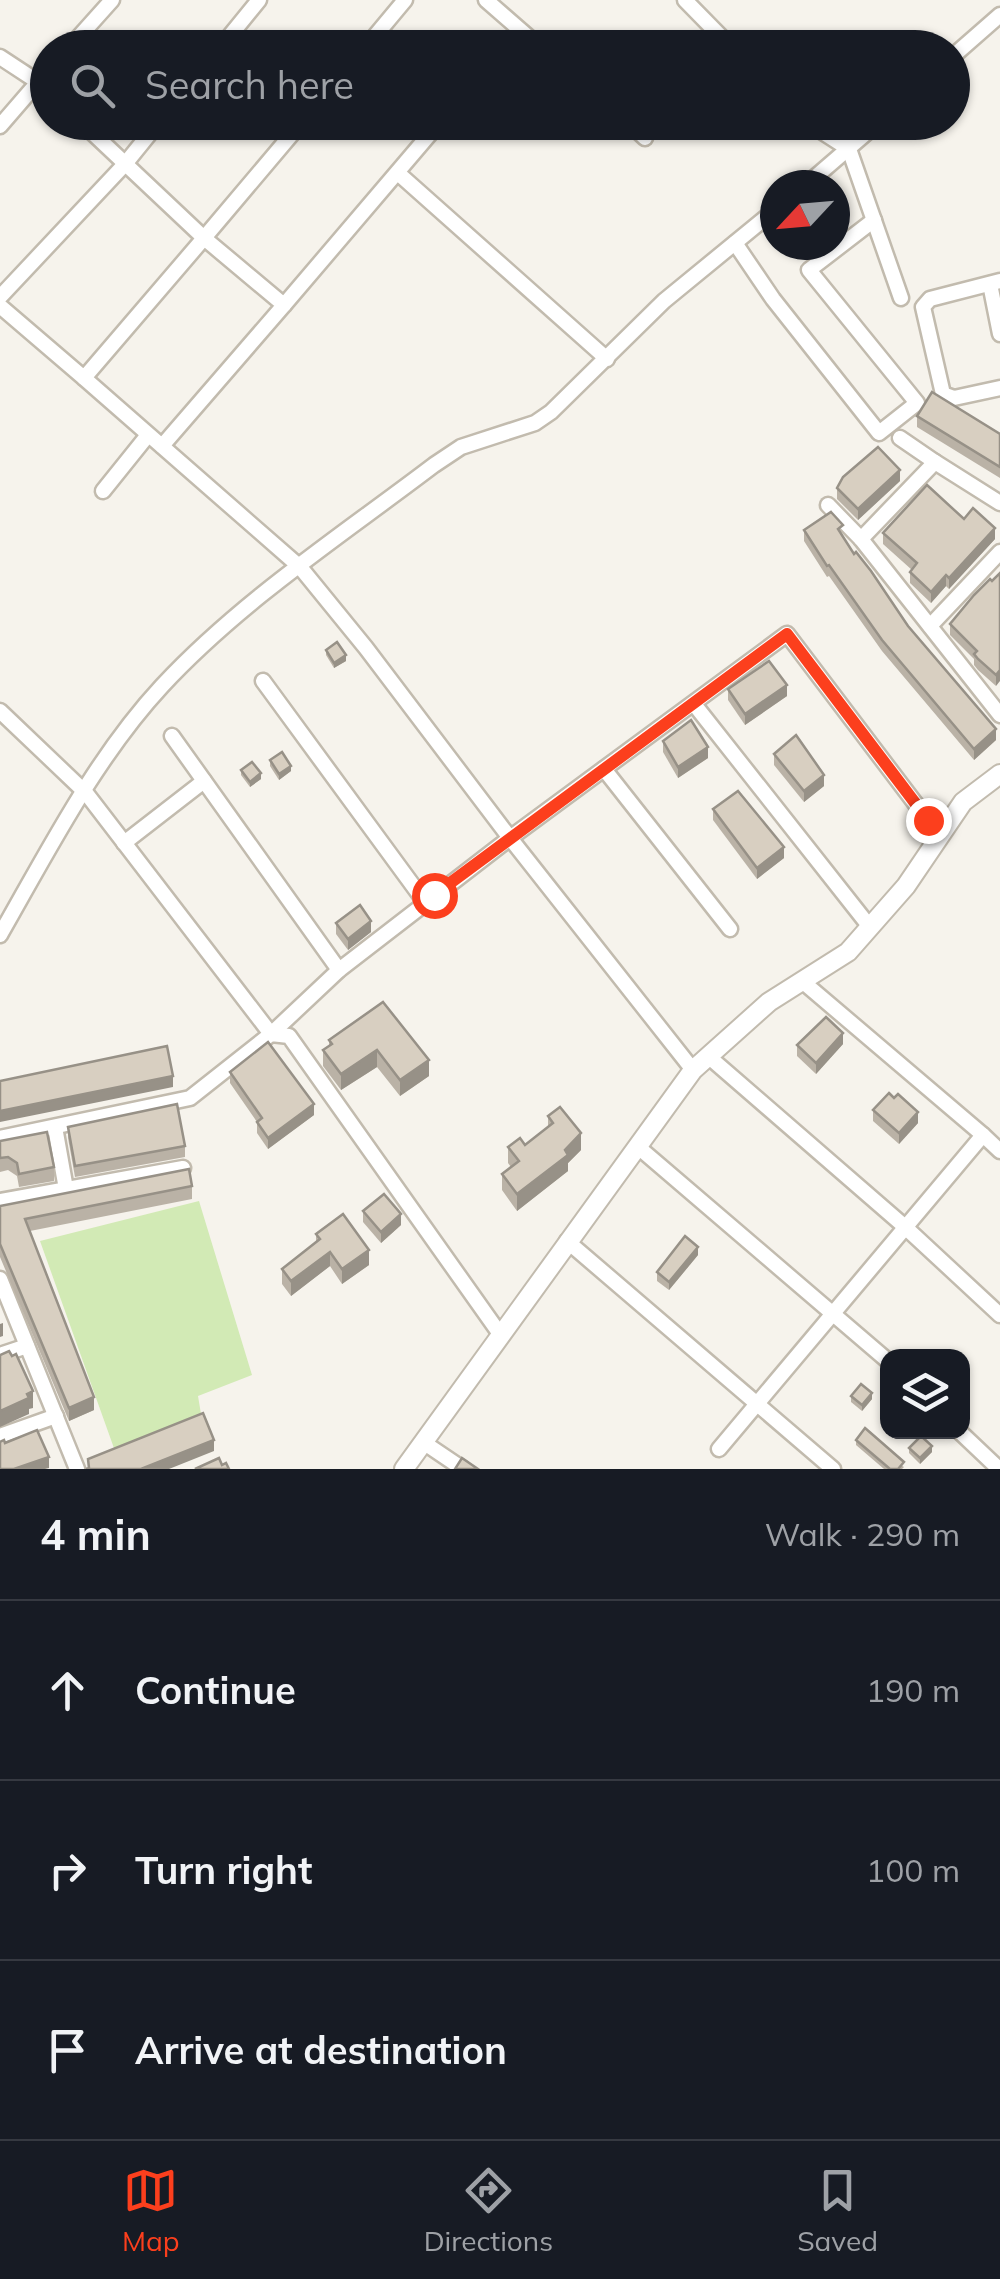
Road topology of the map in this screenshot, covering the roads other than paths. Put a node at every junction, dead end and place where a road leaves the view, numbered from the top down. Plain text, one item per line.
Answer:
1 (112, 0) edge
2 (259, 0) edge
3 (405, 0) edge
4 (486, 0) edge
5 (684, 0) edge
6 (1000, 14) edge
7 (85, 30) edge
8 (235, 30) edge
9 (380, 30) edge
10 (520, 30) edge
11 (714, 30) edge
12 (970, 41) edge
13 (0, 57) edge
14 (30, 73) edge
15 (30, 95) edge
16 (0, 126) edge
17 (100, 140) edge
18 (144, 140) edge
19 (287, 140) edge
20 (426, 140) edge
21 (835, 140) edge
22 (859, 140) edge
23 (849, 149) junction
24 (125, 164) junction
25 (824, 170) edge
26 (399, 174) junction
27 (874, 220) junction
28 (760, 222) edge
29 (204, 238) junction
30 (735, 243) junction
31 (995, 283) edge
32 (0, 298) edge
33 (901, 298) dead end
34 (284, 305) junction
35 (0, 306) edge
36 (1000, 334) edge
37 (607, 359) junction
38 (84, 378) junction
39 (1000, 388) edge
40 (148, 435) junction
41 (900, 438) dead end
42 (162, 446) junction
43 (934, 462) junction
44 (102, 490) dead end
45 (1000, 503) edge
46 (828, 505) dead end
47 (860, 539) junction
48 (1000, 552) edge
49 (300, 567) junction
50 (930, 626) junction
51 (263, 680) dead end
52 (694, 704) junction
53 (0, 711) edge
54 (1000, 715) edge
55 (172, 736) dead end
56 (604, 769) junction
57 (1000, 774) edge
58 (204, 781) junction
59 (86, 793) junction
60 (940, 836) junction
61 (510, 838) junction
62 (124, 843) junction
63 (425, 902) junction
64 (870, 927) junction
65 (730, 929) dead end
66 (0, 935) edge
67 (339, 970) junction
68 (802, 981) junction
69 (271, 1034) junction
70 (708, 1056) junction
71 (693, 1070) junction
72 (56, 1126) junction
73 (983, 1136) junction
74 (0, 1138) edge
75 (637, 1146) junction
76 (1000, 1151) edge
77 (183, 1168) edge
78 (66, 1188) junction
79 (0, 1201) edge
80 (904, 1226) junction
81 (567, 1241) junction
82 (0, 1278) edge
83 (832, 1312) junction
84 (1000, 1314) edge
85 (500, 1334) junction
86 (28, 1346) junction
87 (880, 1354) edge
88 (0, 1355) edge
89 (755, 1403) junction
90 (56, 1416) junction
91 (0, 1436) edge
92 (967, 1439) edge
93 (423, 1442) junction
94 (720, 1449) dead end
95 (77, 1469) edge
96 (404, 1469) edge
97 (463, 1469) edge
98 (833, 1469) edge
99 (999, 1469) edge

1 - 7 street
2 - 8 street
3 - 9 street
4 - 10 street
5 - 11 street
6 - 12 street
13 - 14 street
15 - 16 street
17 - 24 street
18 - 24 street
19 - 29 street
20 - 26 street
21 - 23 street
22 - 23 street
23 - 25 street
23 - 27 street
24 - 29 street
24 - 32 street
26 - 34 street
26 - 37 street
27 - 30 street
27 - 33 street
28 - 30 street
29 - 34 street
29 - 38 street
30 - 37 street
31 - 36 street
31 - 39 street
34 - 42 street
35 - 38 street
37 - 49 street
38 - 40 street
40 - 42 street
40 - 44 street
41 - 43 street
42 - 49 street
43 - 45 street
43 - 47 street
46 - 47 street
47 - 50 street
48 - 50 street
49 - 59 street
49 - 61 street
50 - 54 street
51 - 63 street
52 - 56 street
52 - 60 street
52 - 64 street
53 - 59 street
55 - 58 street
56 - 61 street
56 - 65 street
57 - 60 street
58 - 62 street
58 - 67 street
59 - 62 street
59 - 66 street
60 - 64 street
61 - 63 street
61 - 71 street
62 - 69 street
63 - 67 street
64 - 68 street
67 - 69 street
68 - 70 street
68 - 73 street
69 - 72 street
69 - 85 street
70 - 71 street
70 - 80 street
71 - 75 street
72 - 74 street
72 - 78 street
73 - 76 street
73 - 80 street
75 - 81 street
75 - 83 street
77 - 78 street
78 - 79 street
80 - 83 street
80 - 84 street
81 - 85 street
81 - 89 street
82 - 86 street
83 - 87 street
83 - 89 street
85 - 93 street
86 - 88 street
86 - 90 street
89 - 94 street
89 - 98 street
90 - 91 street
90 - 95 street
92 - 99 street
93 - 96 street
93 - 97 street

